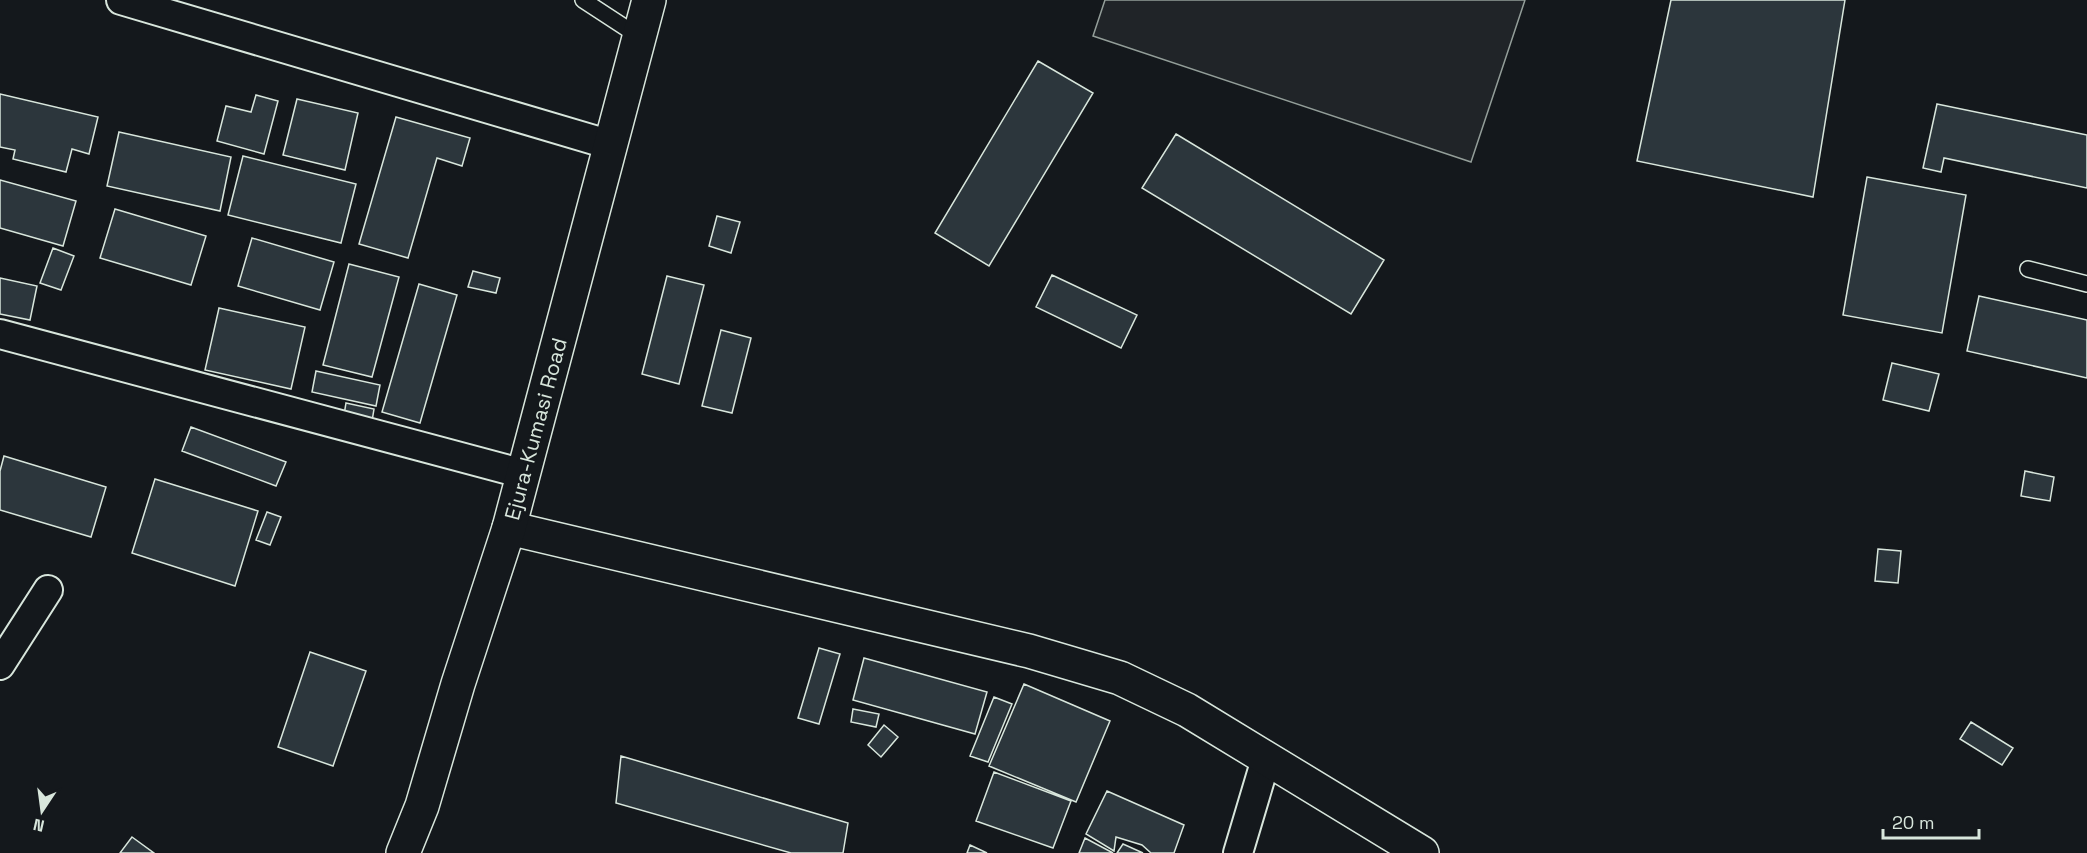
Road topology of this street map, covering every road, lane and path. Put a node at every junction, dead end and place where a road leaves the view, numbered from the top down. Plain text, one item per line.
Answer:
1 (121, 0) edge
2 (583, 0) edge
3 (649, 0) edge
4 (640, 34) junction
5 (611, 145) junction
6 (2028, 269) dead end
7 (2087, 284) edge
8 (0, 334) edge
9 (524, 474) junction
10 (509, 528) junction
11 (48, 590) dead end
12 (0, 665) edge
13 (1266, 759) junction
14 (403, 853) edge
15 (1238, 853) edge
16 (1422, 853) edge

1 - 5 street
2 - 4 lane
3 - 4 street, Ejura-Kumasi Road
4 - 5 street, Ejura-Kumasi Road
5 - 9 street, Ejura-Kumasi Road
6 - 7 lane
8 - 9 street
9 - 10 street, Ejura-Kumasi Road
10 - 13 street
10 - 14 street, Ejura-Kumasi Road
11 - 12 street
13 - 15 street
13 - 16 street

